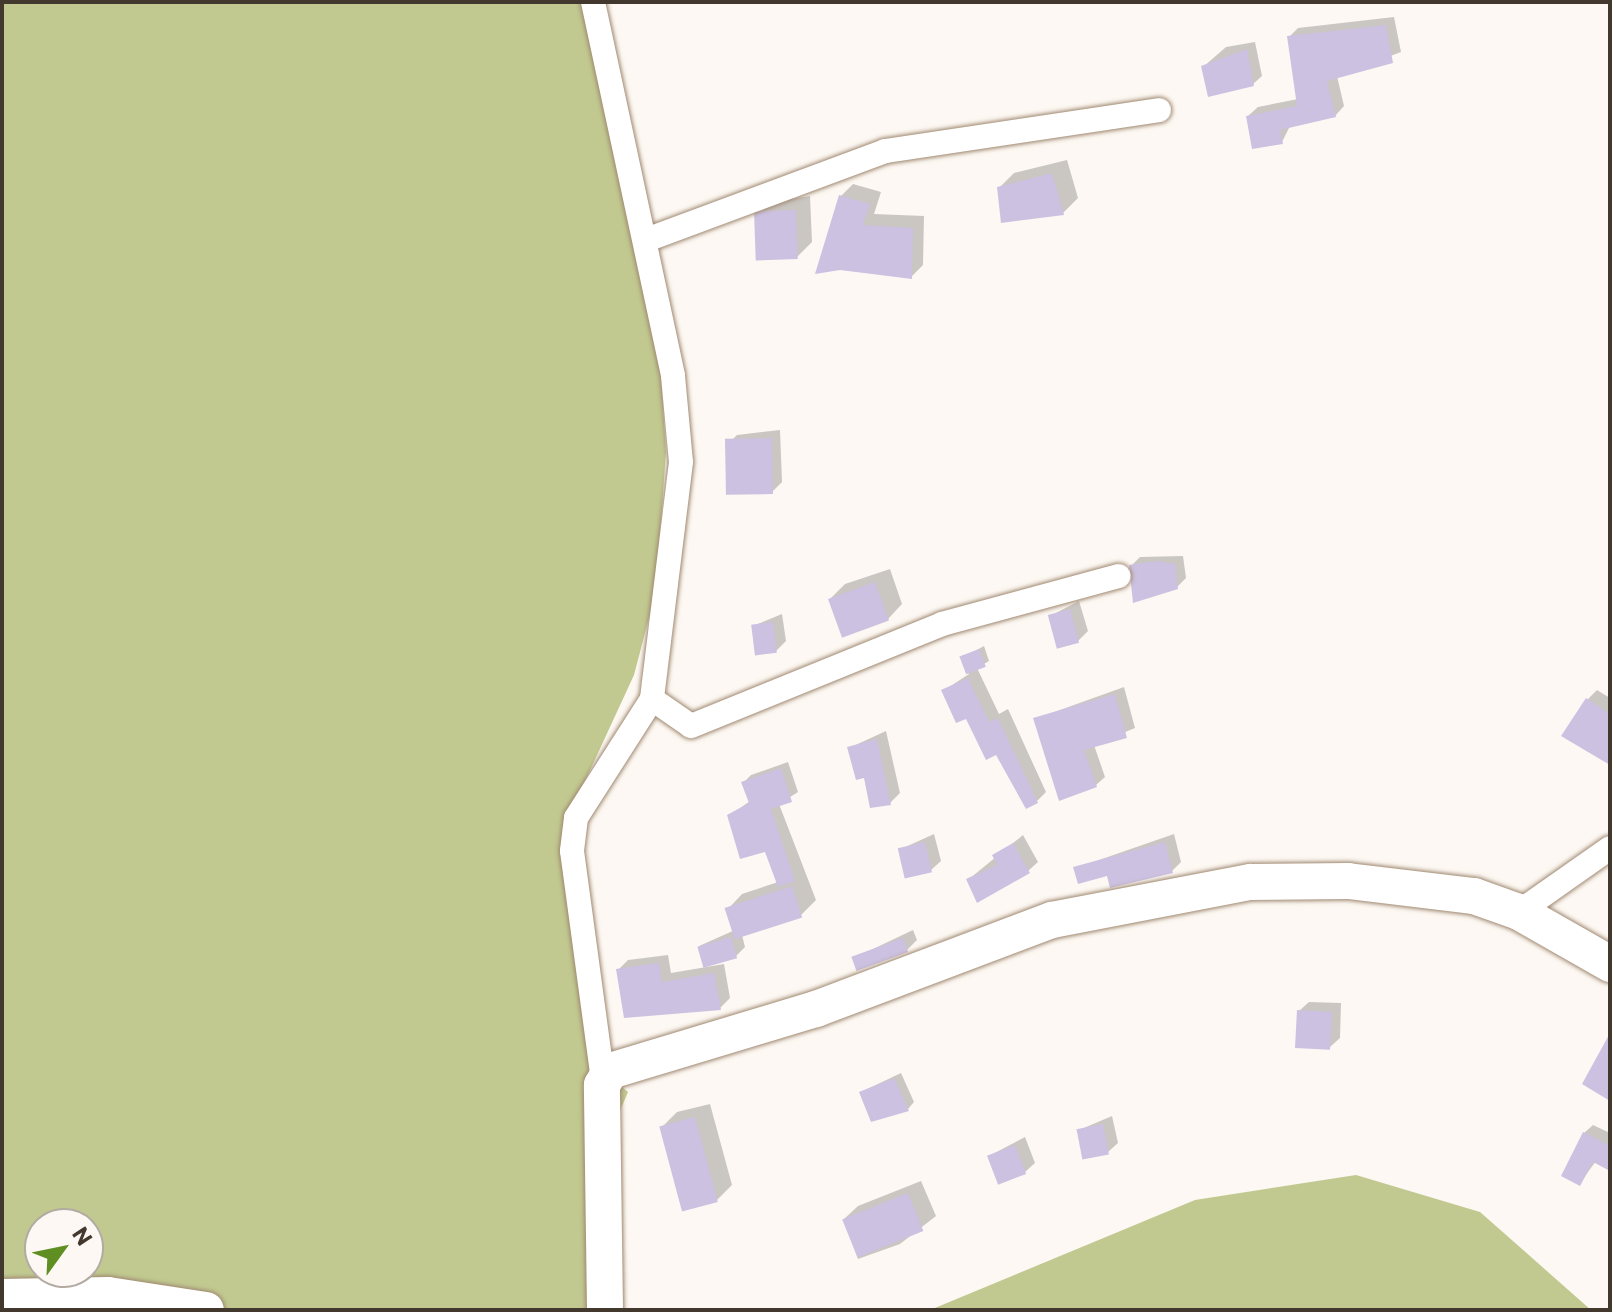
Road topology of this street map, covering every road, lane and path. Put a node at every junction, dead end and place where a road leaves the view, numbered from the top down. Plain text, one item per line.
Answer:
1 (593, 2) edge
2 (1159, 110) dead end
3 (646, 240) junction
4 (1119, 576) dead end
5 (652, 699) junction
6 (1610, 848) edge
7 (1519, 912) junction
8 (1610, 964) edge
9 (603, 1080) junction
10 (2, 1297) edge
11 (206, 1310) edge
12 (605, 1310) edge

1 - 3 street
2 - 3 street
3 - 5 street
4 - 5 street
5 - 9 street
6 - 7 street
7 - 8 street
7 - 9 street
9 - 12 street
10 - 11 street

